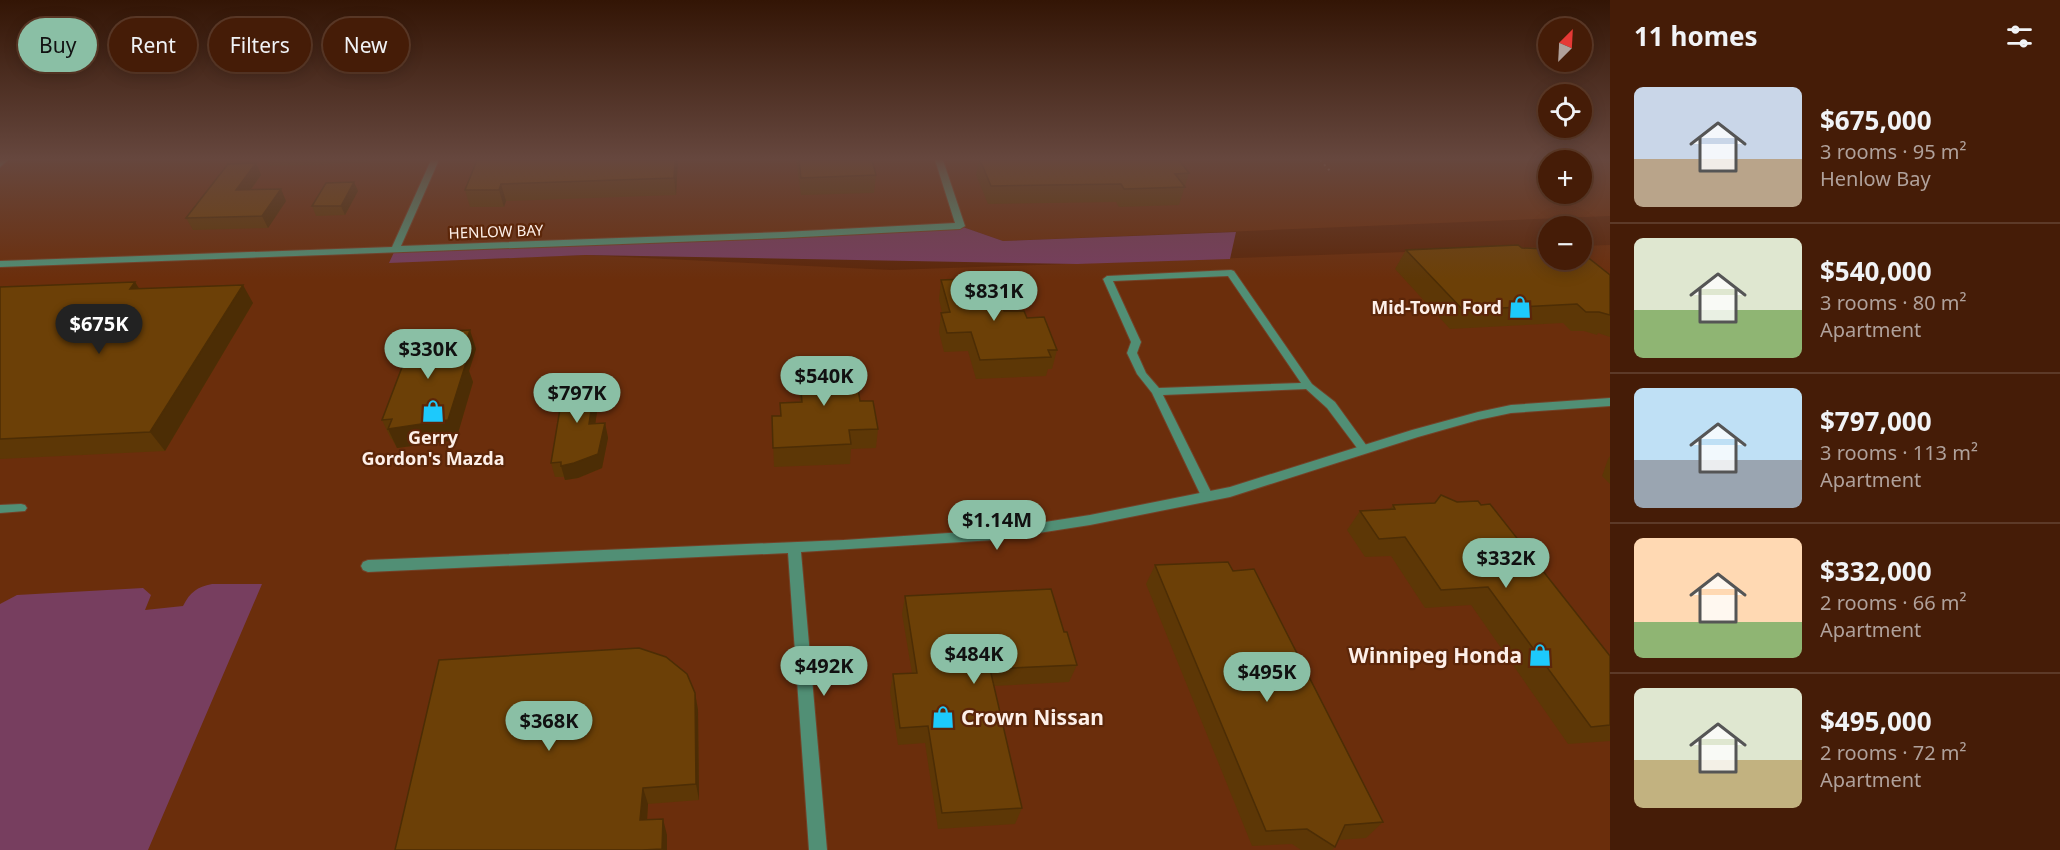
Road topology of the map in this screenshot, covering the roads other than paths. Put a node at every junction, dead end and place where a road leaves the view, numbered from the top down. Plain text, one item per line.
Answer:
1 (417, 200) edge
2 (952, 200) edge
3 (395, 250) junction
4 (0, 264) edge
5 (1308, 386) junction
6 (1156, 392) junction
7 (1610, 402) edge
8 (1365, 449) junction
9 (1207, 496) junction
10 (21, 508) dead end
11 (0, 509) edge
12 (794, 548) junction
13 (368, 566) dead end
14 (818, 850) edge

1 - 3 street
2 - 3 street, HENLOW BAY
3 - 4 street, HENLOW BAY
5 - 6 lane
5 - 6 lane
5 - 8 lane
6 - 9 lane
7 - 8 street
8 - 9 street
9 - 12 street
10 - 11 lane
12 - 13 street
12 - 14 street

